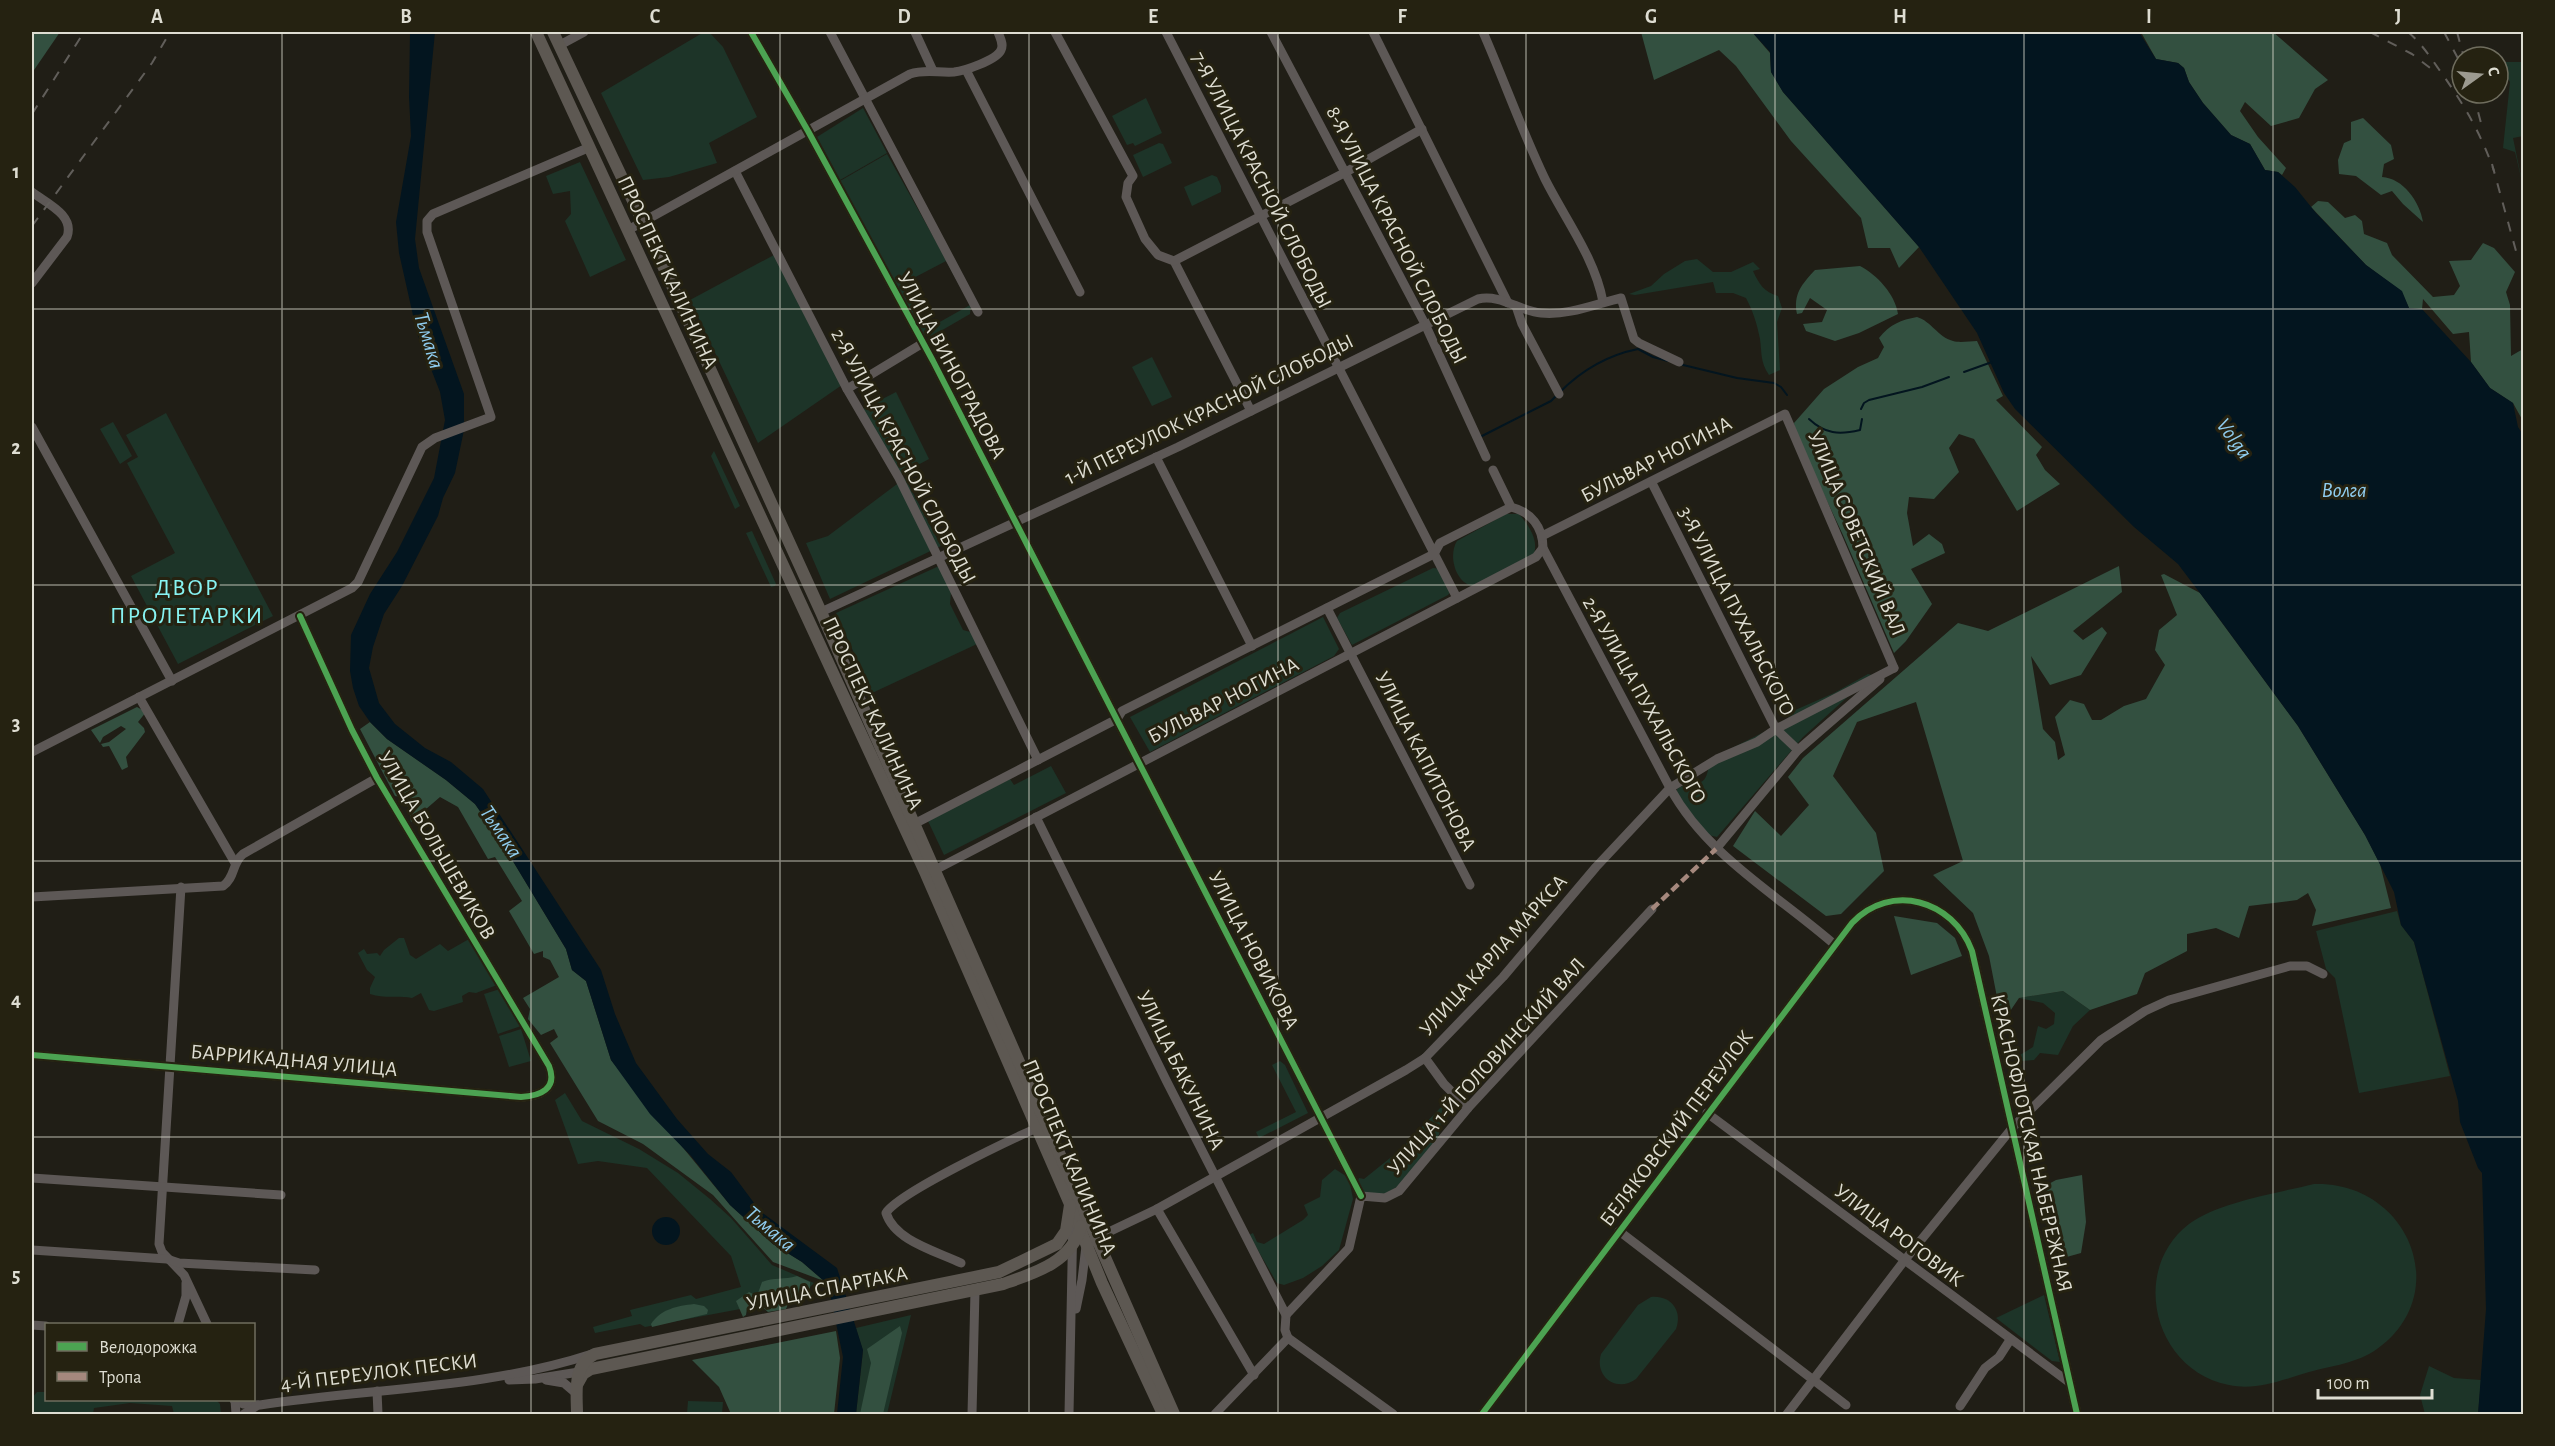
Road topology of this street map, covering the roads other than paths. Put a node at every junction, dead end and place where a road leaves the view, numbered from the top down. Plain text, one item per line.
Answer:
1 (553, 32) edge
2 (584, 32) edge
3 (751, 32) edge
4 (830, 32) edge
5 (915, 32) edge
6 (998, 32) edge
7 (1054, 32) edge
8 (1166, 32) edge
9 (1271, 32) edge
10 (1373, 32) edge
11 (1483, 32) edge
12 (539, 37) edge
13 (560, 45) junction
14 (966, 70) junction
15 (933, 71) junction
16 (866, 99) junction
17 (1422, 129) junction
18 (808, 130) junction
19 (590, 147) junction
20 (609, 150) junction
21 (735, 171) junction
22 (1346, 172) junction
23 (32, 192) edge
24 (1261, 216) junction
25 (643, 222) junction
26 (628, 230) junction
27 (1174, 261) junction
28 (32, 284) edge
29 (1080, 292) dead end
30 (1603, 302) junction
31 (1512, 304) junction
32 (978, 312) dead end
33 (1425, 324) junction
34 (678, 342) junction
35 (923, 343) junction
36 (698, 344) junction
37 (1679, 362) dead end
38 (1338, 368) junction
39 (847, 389) junction
40 (1558, 394) dead end
41 (1251, 411) junction
42 (1785, 414) joint
43 (32, 427) edge
44 (1155, 457) junction
45 (1486, 457) dead end
46 (1493, 470) dead end
47 (1652, 483) junction
48 (1510, 507) junction
49 (1015, 522) junction
50 (1542, 536) junction
51 (1543, 548) junction
52 (1434, 554) junction
53 (938, 557) junction
54 (1457, 598) junction
55 (1326, 608) junction
56 (805, 612) junction
57 (821, 612) junction
58 (300, 616) junction
59 (1252, 646) junction
60 (1350, 654) junction
61 (1894, 668) junction
62 (172, 681) junction
63 (140, 697) junction
64 (1117, 718) junction
65 (1776, 729) junction
66 (1798, 750) junction
67 (32, 752) edge
68 (1038, 760) junction
69 (1140, 763) junction
70 (377, 778) junction
71 (1670, 788) junction
72 (1036, 817) junction
73 (914, 824) junction
74 (1716, 849) junction
75 (235, 863) junction
76 (931, 872) junction
77 (1470, 885) dead end
78 (181, 887) junction
79 (32, 897) edge
80 (1921, 902) joint
81 (1652, 909) dead end
82 (1835, 945) junction
83 (2323, 974) dead end
84 (32, 1055) edge
85 (1425, 1058) junction
86 (168, 1065) junction
87 (550, 1086) joint
88 (1468, 1108) junction
89 (1707, 1113) junction
90 (1321, 1118) junction
91 (2013, 1127) junction
92 (1036, 1128) junction
93 (1214, 1177) junction
94 (32, 1178) edge
95 (163, 1187) junction
96 (281, 1195) dead end
97 (1361, 1196) junction
98 (1078, 1209) junction
99 (1157, 1209) junction
100 (1619, 1231) junction
101 (1087, 1242) junction
102 (1073, 1245) junction
103 (32, 1250) edge
104 (1049, 1250) junction
105 (167, 1258) junction
106 (1904, 1261) junction
107 (961, 1263) dead end
108 (1049, 1266) junction
109 (315, 1270) dead end
110 (1071, 1278) junction
111 (186, 1280) junction
112 (1082, 1280) junction
113 (1101, 1280) junction
114 (975, 1291) junction
115 (869, 1305) junction
116 (1286, 1315) junction
117 (178, 1323) edge
118 (207, 1323) edge
119 (1072, 1323) junction
120 (1288, 1338) junction
121 (2010, 1340) junction
122 (663, 1347) junction
123 (594, 1354) junction
124 (1254, 1375) junction
125 (492, 1378) junction
126 (535, 1379) junction
127 (581, 1380) junction
128 (1814, 1380) junction
129 (2070, 1383) junction
130 (377, 1391) junction
131 (237, 1401) edge
132 (260, 1405) junction
133 (1846, 1405) dead end
134 (1960, 1406) dead end
135 (244, 1414) edge
136 (378, 1414) edge
137 (577, 1414) edge
138 (972, 1414) edge
139 (1069, 1414) edge
140 (1163, 1414) edge
141 (1174, 1414) edge
142 (1215, 1414) edge
143 (1393, 1414) edge
144 (1482, 1414) edge
145 (1787, 1414) edge
146 (2077, 1414) edge

1 - 13 main road, ПРОСПЕКТ КАЛИНИНА
2 - 13 street
3 - 18 street, УЛИЦА ВИНОГРАДОВА
4 - 16 street
5 - 15 street
6 - 14 street
7 - 27 street
8 - 24 street, 7-Я УЛИЦА КРАСНОЙ СЛОБОДЫ
9 - 22 street, 8-Я УЛИЦА КРАСНОЙ СЛОБОДЫ
10 - 17 street
11 - 30 street
12 - 13 main road
12 - 19 main road, ПРОСПЕКТ КАЛИНИНА
13 - 20 main road, ПРОСПЕКТ КАЛИНИНА
14 - 15 street
14 - 29 street
15 - 16 street
16 - 18 street
16 - 32 street
17 - 22 street
17 - 31 street
18 - 21 street
18 - 35 street, УЛИЦА ВИНОГРАДОВА
19 - 20 main road
19 - 26 main road, ПРОСПЕКТ КАЛИНИНА
19 - 58 street
20 - 25 main road, ПРОСПЕКТ КАЛИНИНА
21 - 25 street
21 - 39 street, 2-Я УЛИЦА КРАСНОЙ СЛОБОДЫ
22 - 24 street
22 - 33 street, 8-Я УЛИЦА КРАСНОЙ СЛОБОДЫ
23 - 28 street
24 - 27 street
24 - 38 street, 7-Я УЛИЦА КРАСНОЙ СЛОБОДЫ
25 - 26 street
25 - 36 main road, ПРОСПЕКТ КАЛИНИНА
26 - 34 main road, ПРОСПЕКТ КАЛИНИНА
27 - 41 street
30 - 31 street, 1-Й ПЕРЕУЛОК КРАСНОЙ СЛОБОДЫ
30 - 37 street, 1-Й ПЕРЕУЛОК КРАСНОЙ СЛОБОДЫ
31 - 33 street, 1-Й ПЕРЕУЛОК КРАСНОЙ СЛОБОДЫ
31 - 40 street
33 - 38 street, 1-Й ПЕРЕУЛОК КРАСНОЙ СЛОБОДЫ
33 - 45 street, 8-Я УЛИЦА КРАСНОЙ СЛОБОДЫ
34 - 36 main road
34 - 56 main road, ПРОСПЕКТ КАЛИНИНА
35 - 39 street
35 - 49 street, УЛИЦА ВИНОГРАДОВА
36 - 57 main road, ПРОСПЕКТ КАЛИНИНА
38 - 41 street, 1-Й ПЕРЕУЛОК КРАСНОЙ СЛОБОДЫ
38 - 52 street, 7-Я УЛИЦА КРАСНОЙ СЛОБОДЫ
39 - 53 street, 2-Я УЛИЦА КРАСНОЙ СЛОБОДЫ
41 - 44 street, 1-Й ПЕРЕУЛОК КРАСНОЙ СЛОБОДЫ
42 - 47 street, БУЛЬВАР НОГИНА
42 - 61 street, УЛИЦА СОВЕТСКИЙ ВАЛ
43 - 62 street
44 - 49 street, 1-Й ПЕРЕУЛОК КРАСНОЙ СЛОБОДЫ
44 - 59 street
46 - 48 street
47 - 50 street, БУЛЬВАР НОГИНА
47 - 65 street, 3-Я УЛИЦА ПУХАЛЬСКОГО
48 - 50 street
48 - 52 street, БУЛЬВАР НОГИНА
49 - 53 street, 1-Й ПЕРЕУЛОК КРАСНОЙ СЛОБОДЫ
49 - 64 street, УЛИЦА ВИНОГРАДОВА
50 - 51 street, 2-Я УЛИЦА ПУХАЛЬСКОГО
51 - 54 street, БУЛЬВАР НОГИНА
51 - 71 street, 2-Я УЛИЦА ПУХАЛЬСКОГО
52 - 54 street, 7-Я УЛИЦА КРАСНОЙ СЛОБОДЫ
52 - 55 street, БУЛЬВАР НОГИНА
53 - 57 street, 1-Й ПЕРЕУЛОК КРАСНОЙ СЛОБОДЫ
53 - 68 street, 2-Я УЛИЦА КРАСНОЙ СЛОБОДЫ
54 - 60 street, БУЛЬВАР НОГИНА
55 - 59 street, БУЛЬВАР НОГИНА
55 - 60 street, УЛИЦА КАПИТОНОВА
56 - 57 main road
56 - 76 main road, ПРОСПЕКТ КАЛИНИНА
57 - 73 main road, ПРОСПЕКТ КАЛИНИНА
58 - 62 street
58 - 70 street, УЛИЦА БОЛЬШЕВИКОВ
59 - 64 street, БУЛЬВАР НОГИНА
60 - 69 street, БУЛЬВАР НОГИНА
60 - 77 street, УЛИЦА КАПИТОНОВА
61 - 65 street, УЛИЦА КАРЛА МАРКСА
61 - 66 street
62 - 63 street
63 - 67 street
63 - 75 street
64 - 68 street, БУЛЬВАР НОГИНА
64 - 69 street, УЛИЦА НОВИКОВА
65 - 66 street, 3-Я УЛИЦА ПУХАЛЬСКОГО
65 - 71 street, УЛИЦА КАРЛА МАРКСА
66 - 74 street
68 - 73 street, БУЛЬВАР НОГИНА
69 - 72 street, БУЛЬВАР НОГИНА
69 - 90 street, УЛИЦА НОВИКОВА
70 - 75 street, УЛИЦА БОЛЬШЕВИКОВ
70 - 87 street, УЛИЦА БОЛЬШЕВИКОВ
71 - 74 street, 2-Я УЛИЦА ПУХАЛЬСКОГО
71 - 85 street, УЛИЦА КАРЛА МАРКСА
72 - 76 street, БУЛЬВАР НОГИНА
72 - 93 street, УЛИЦА БАКУНИНА
73 - 76 main road, ПРОСПЕКТ КАЛИНИНА
74 - 82 street, 2-Я УЛИЦА ПУХАЛЬСКОГО
75 - 78 street, УЛИЦА БОЛЬШЕВИКОВ
76 - 92 main road, ПРОСПЕКТ КАЛИНИНА
76 - 98 main road, ПРОСПЕКТ КАЛИНИНА
78 - 79 street, УЛИЦА БОЛЬШЕВИКОВ
78 - 86 street
80 - 82 street, БЕЛЯКОВСКИЙ ПЕРЕУЛОК
80 - 91 street, КРАСНОФЛОТСКАЯ НАБЕРЕЖНАЯ
81 - 88 street, УЛИЦА 1-Й ГОЛОВИНСКИЙ ВАЛ
82 - 89 street, БЕЛЯКОВСКИЙ ПЕРЕУЛОК
83 - 91 street
84 - 86 street, БАРРИКАДНАЯ УЛИЦА
85 - 88 street
85 - 90 street, УЛИЦА КАРЛА МАРКСА
86 - 87 street, БАРРИКАДНАЯ УЛИЦА
86 - 95 street
88 - 97 street, УЛИЦА 1-Й ГОЛОВИНСКИЙ ВАЛ
89 - 100 street, БЕЛЯКОВСКИЙ ПЕРЕУЛОК
89 - 106 street, УЛИЦА РОГОВИК
90 - 93 street, УЛИЦА КАРЛА МАРКСА
90 - 97 street, УЛИЦА НОВИКОВА
91 - 106 street
91 - 129 street, КРАСНОФЛОТСКАЯ НАБЕРЕЖНАЯ
92 - 98 main road, ПРОСПЕКТ КАЛИНИНА
92 - 107 street
93 - 99 street, УЛИЦА КАРЛА МАРКСА
93 - 116 street, УЛИЦА БАКУНИНА
94 - 95 street
95 - 96 street
95 - 105 street
97 - 116 street
98 - 101 main road, ПРОСПЕКТ КАЛИНИНА
98 - 101 main road, УЛИЦА СПАРТАКА
98 - 102 street
98 - 104 main road, УЛИЦА СПАРТАКА
99 - 101 street, УЛИЦА КАРЛА МАРКСА
99 - 124 street
100 - 128 street
100 - 144 street, БЕЛЯКОВСКИЙ ПЕРЕУЛОК
101 - 102 main road, УЛИЦА СПАРТАКА
101 - 112 street
101 - 113 main road, ПРОСПЕКТ КАЛИНИНА
101 - 141 main road, ПРОСПЕКТ КАЛИНИНА
102 - 104 main road
102 - 108 main road, УЛИЦА СПАРТАКА
102 - 110 street
103 - 105 street
104 - 115 main road, УЛИЦА СПАРТАКА
105 - 109 street
105 - 111 street
106 - 121 street, УЛИЦА РОГОВИК
106 - 128 street
108 - 110 street
108 - 114 main road, УЛИЦА СПАРТАКА
110 - 119 street
111 - 117 street
111 - 118 street
112 - 113 street
112 - 119 street
113 - 140 main road, ПРОСПЕКТ КАЛИНИНА
114 - 115 main road, УЛИЦА СПАРТАКА
114 - 138 street
115 - 122 main road, УЛИЦА СПАРТАКА
116 - 120 street, УЛИЦА БАКУНИНА
119 - 139 street
120 - 124 street
120 - 143 street
121 - 129 street, УЛИЦА РОГОВИК
121 - 134 street
122 - 123 main road, УЛИЦА СПАРТАКА
122 - 127 main road, УЛИЦА СПАРТАКА
123 - 125 street, 4-Й ПЕРЕУЛОК ПЕСКИ
123 - 127 main road
124 - 142 street
125 - 126 street, 4-Й ПЕРЕУЛОК ПЕСКИ
125 - 130 street, 4-Й ПЕРЕУЛОК ПЕСКИ
126 - 127 street, 4-Й ПЕРЕУЛОК ПЕСКИ
126 - 127 street, 4-Й ПЕРЕУЛОК ПЕСКИ
127 - 137 main road
128 - 133 street
128 - 145 street
129 - 146 street, КРАСНОФЛОТСКАЯ НАБЕРЕЖНАЯ
130 - 132 street, 4-Й ПЕРЕУЛОК ПЕСКИ
130 - 136 street
131 - 132 street, 4-Й ПЕРЕУЛОК ПЕСКИ
132 - 135 street

